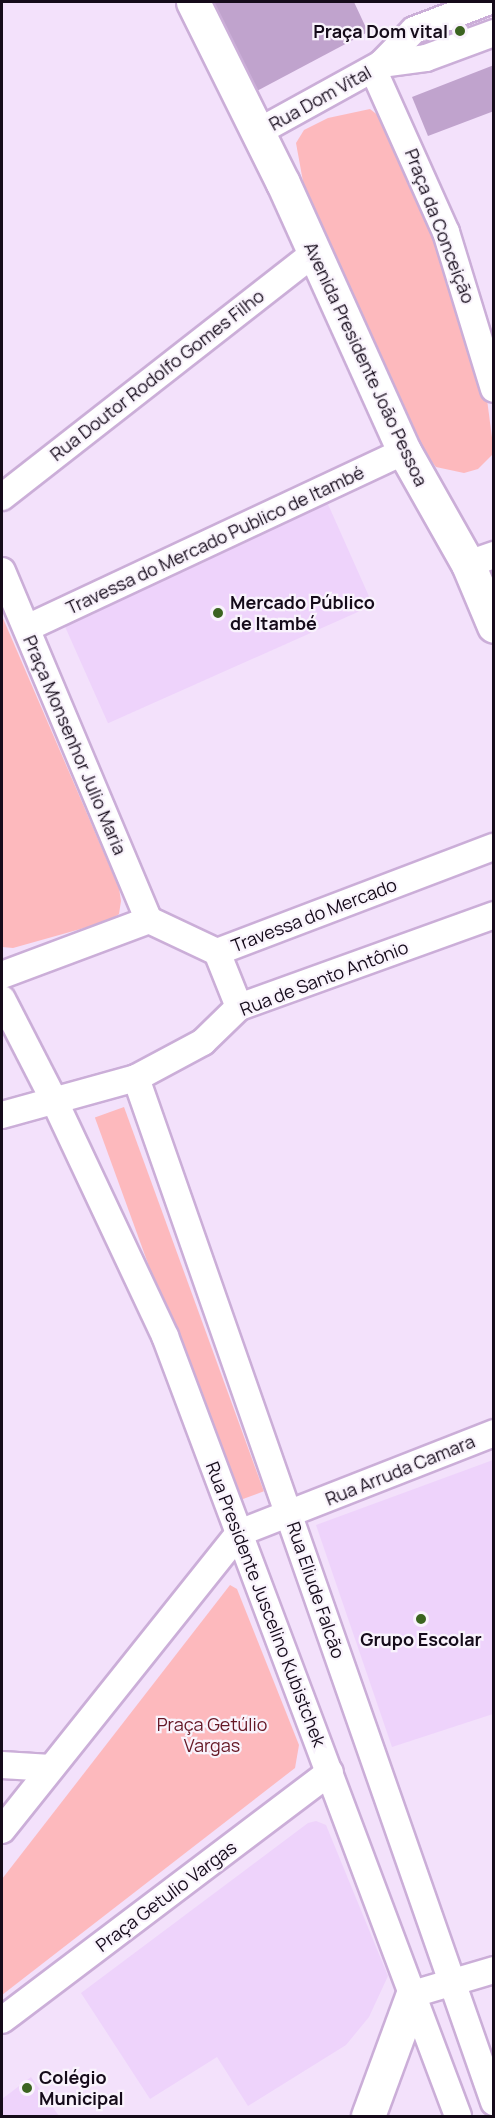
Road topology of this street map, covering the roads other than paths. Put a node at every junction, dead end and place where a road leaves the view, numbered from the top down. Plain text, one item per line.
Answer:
1 (193, 2) edge
2 (487, 2) edge
3 (494, 33) edge
4 (377, 66) junction
5 (258, 132) junction
6 (313, 254) junction
7 (494, 389) edge
8 (404, 451) junction
9 (2, 497) edge
10 (481, 560) edge
11 (2, 571) edge
12 (494, 626) edge
13 (27, 628) junction
14 (494, 847) edge
15 (494, 915) edge
16 (149, 920) junction
17 (217, 952) junction
18 (2, 975) edge
19 (2, 999) edge
20 (238, 1007) junction
21 (136, 1078) junction
22 (54, 1100) junction
23 (2, 1115) edge
24 (494, 1433) edge
25 (291, 1514) junction
26 (239, 1533) junction
27 (2, 1765) edge
28 (51, 1768) junction
29 (330, 1772) junction
30 (2, 1830) edge
31 (494, 1970) edge
32 (450, 1984) junction
33 (412, 1994) junction
34 (2, 2020) edge
35 (494, 2102) edge
36 (368, 2116) edge
37 (458, 2116) edge

1 - 5 street, Avenida Presidente João Pessoa
2 - 4 street, Rua Dom Vital
3 - 4 street, Rua Dom Vital
4 - 5 street, Rua Dom Vital
4 - 7 street, Praça da Conceição
5 - 6 street, Avenida Presidente João Pessoa
6 - 8 street, Avenida Presidente João Pessoa
6 - 9 street, Rua Doutor Rodolfo Gomes Filho
8 - 10 street, Avenida Presidente João Pessoa
8 - 13 street, Travessa do Mercado Publico de Itambé
10 - 12 street, Avenida Presidente João Pessoa
11 - 13 street, Praça Monsenhor Julio Maria
13 - 16 street, Praça Monsenhor Julio Maria
14 - 17 street, Travessa do Mercado
15 - 20 street, Rua de Santo Antônio
16 - 17 street, Travessa do Mercado
16 - 18 street
17 - 20 street
19 - 22 street
20 - 21 street, Rua de Santo Antônio
21 - 22 street, Rua de Santo Antônio
21 - 25 street, Rua Eliude Falcão
22 - 23 street, Rua de Santo Antônio
22 - 26 street, Rua Presidente Juscelino Kubistchek
24 - 25 street, Rua Arruda Camara
25 - 26 street, Rua Arruda Camara
25 - 32 street, Rua Eliude Falcão
26 - 28 street
26 - 29 street, Rua Presidente Juscelino Kubistchek
27 - 28 street
28 - 30 street
29 - 33 street, Rua Presidente Juscelino Kubistchek
29 - 34 street, Praça Getulio Vargas
31 - 32 street
32 - 33 street
32 - 35 street, Rua Eliude Falcão
33 - 36 street
33 - 37 street, Rua Presidente Juscelino Kubistchek

